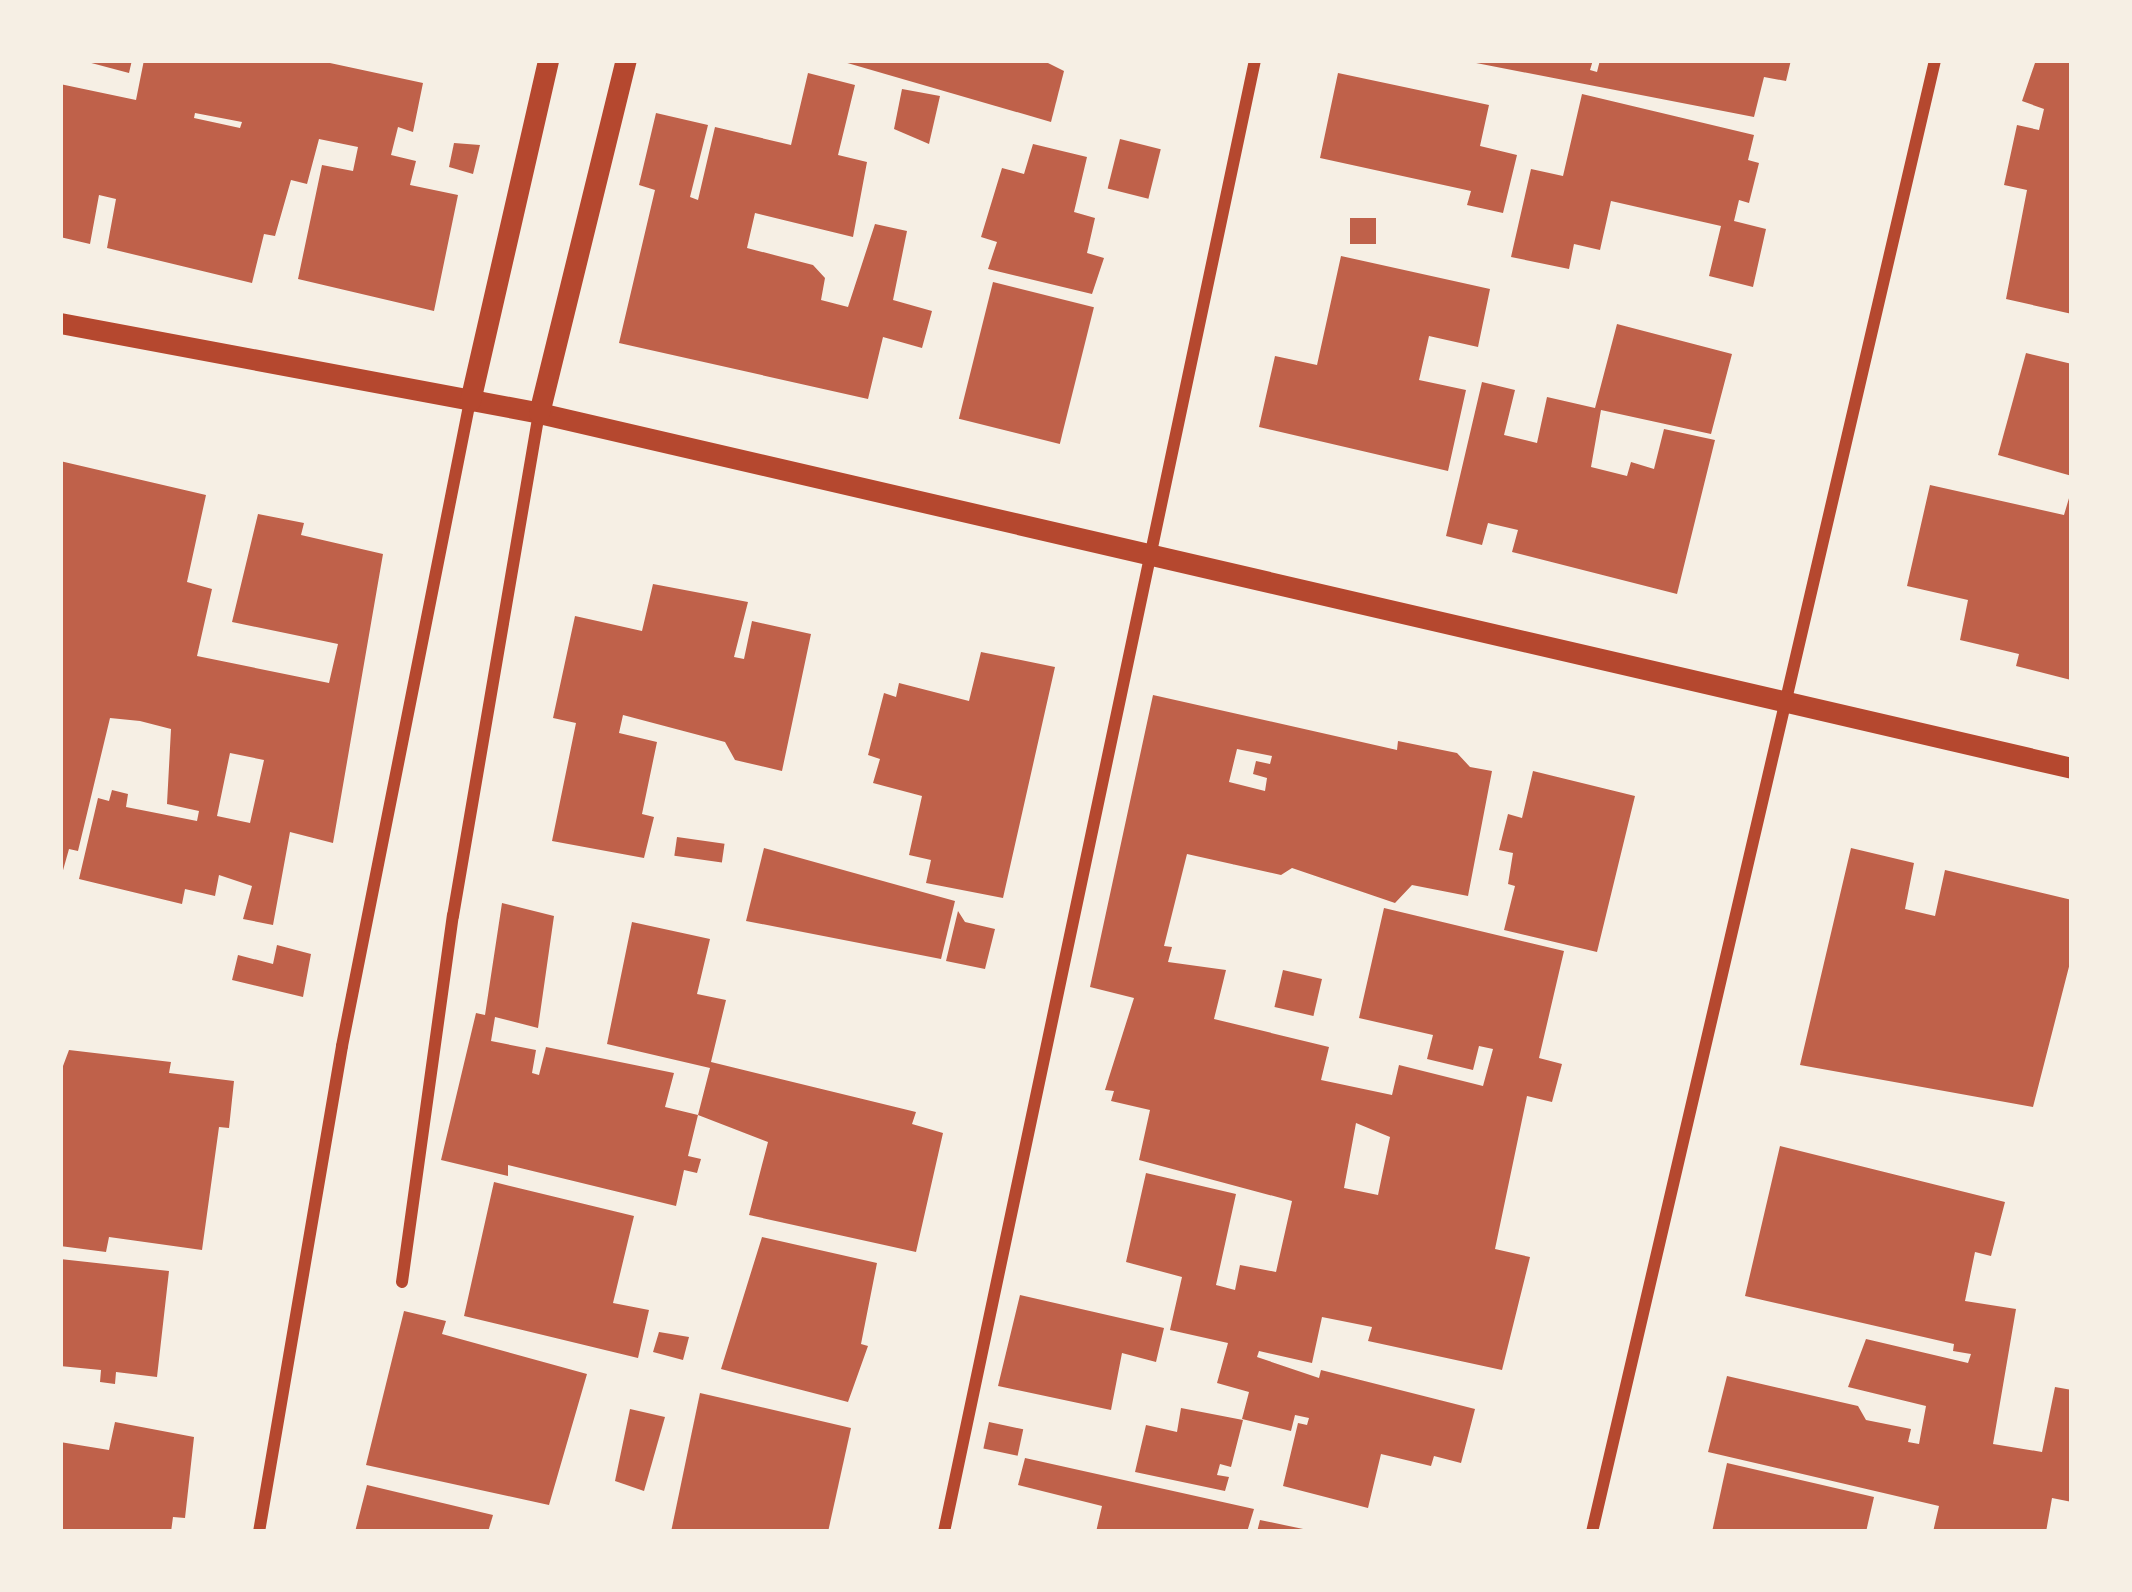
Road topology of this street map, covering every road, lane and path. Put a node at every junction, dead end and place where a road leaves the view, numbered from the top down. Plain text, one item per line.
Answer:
1 (548, 60) edge
2 (626, 60) edge
3 (1255, 60) edge
4 (1934, 60) edge
5 (60, 323) edge
6 (470, 400) junction
7 (539, 413) junction
8 (1156, 558) junction
9 (1786, 700) junction
10 (2072, 768) edge
11 (402, 1282) dead end
12 (259, 1532) edge
13 (944, 1532) edge
14 (1592, 1532) edge

1 - 6 street
2 - 7 street
3 - 8 street
4 - 9 street
5 - 6 street
6 - 7 street
6 - 12 street
7 - 8 street
7 - 11 street
8 - 9 street
8 - 13 street
9 - 10 street
9 - 14 street

